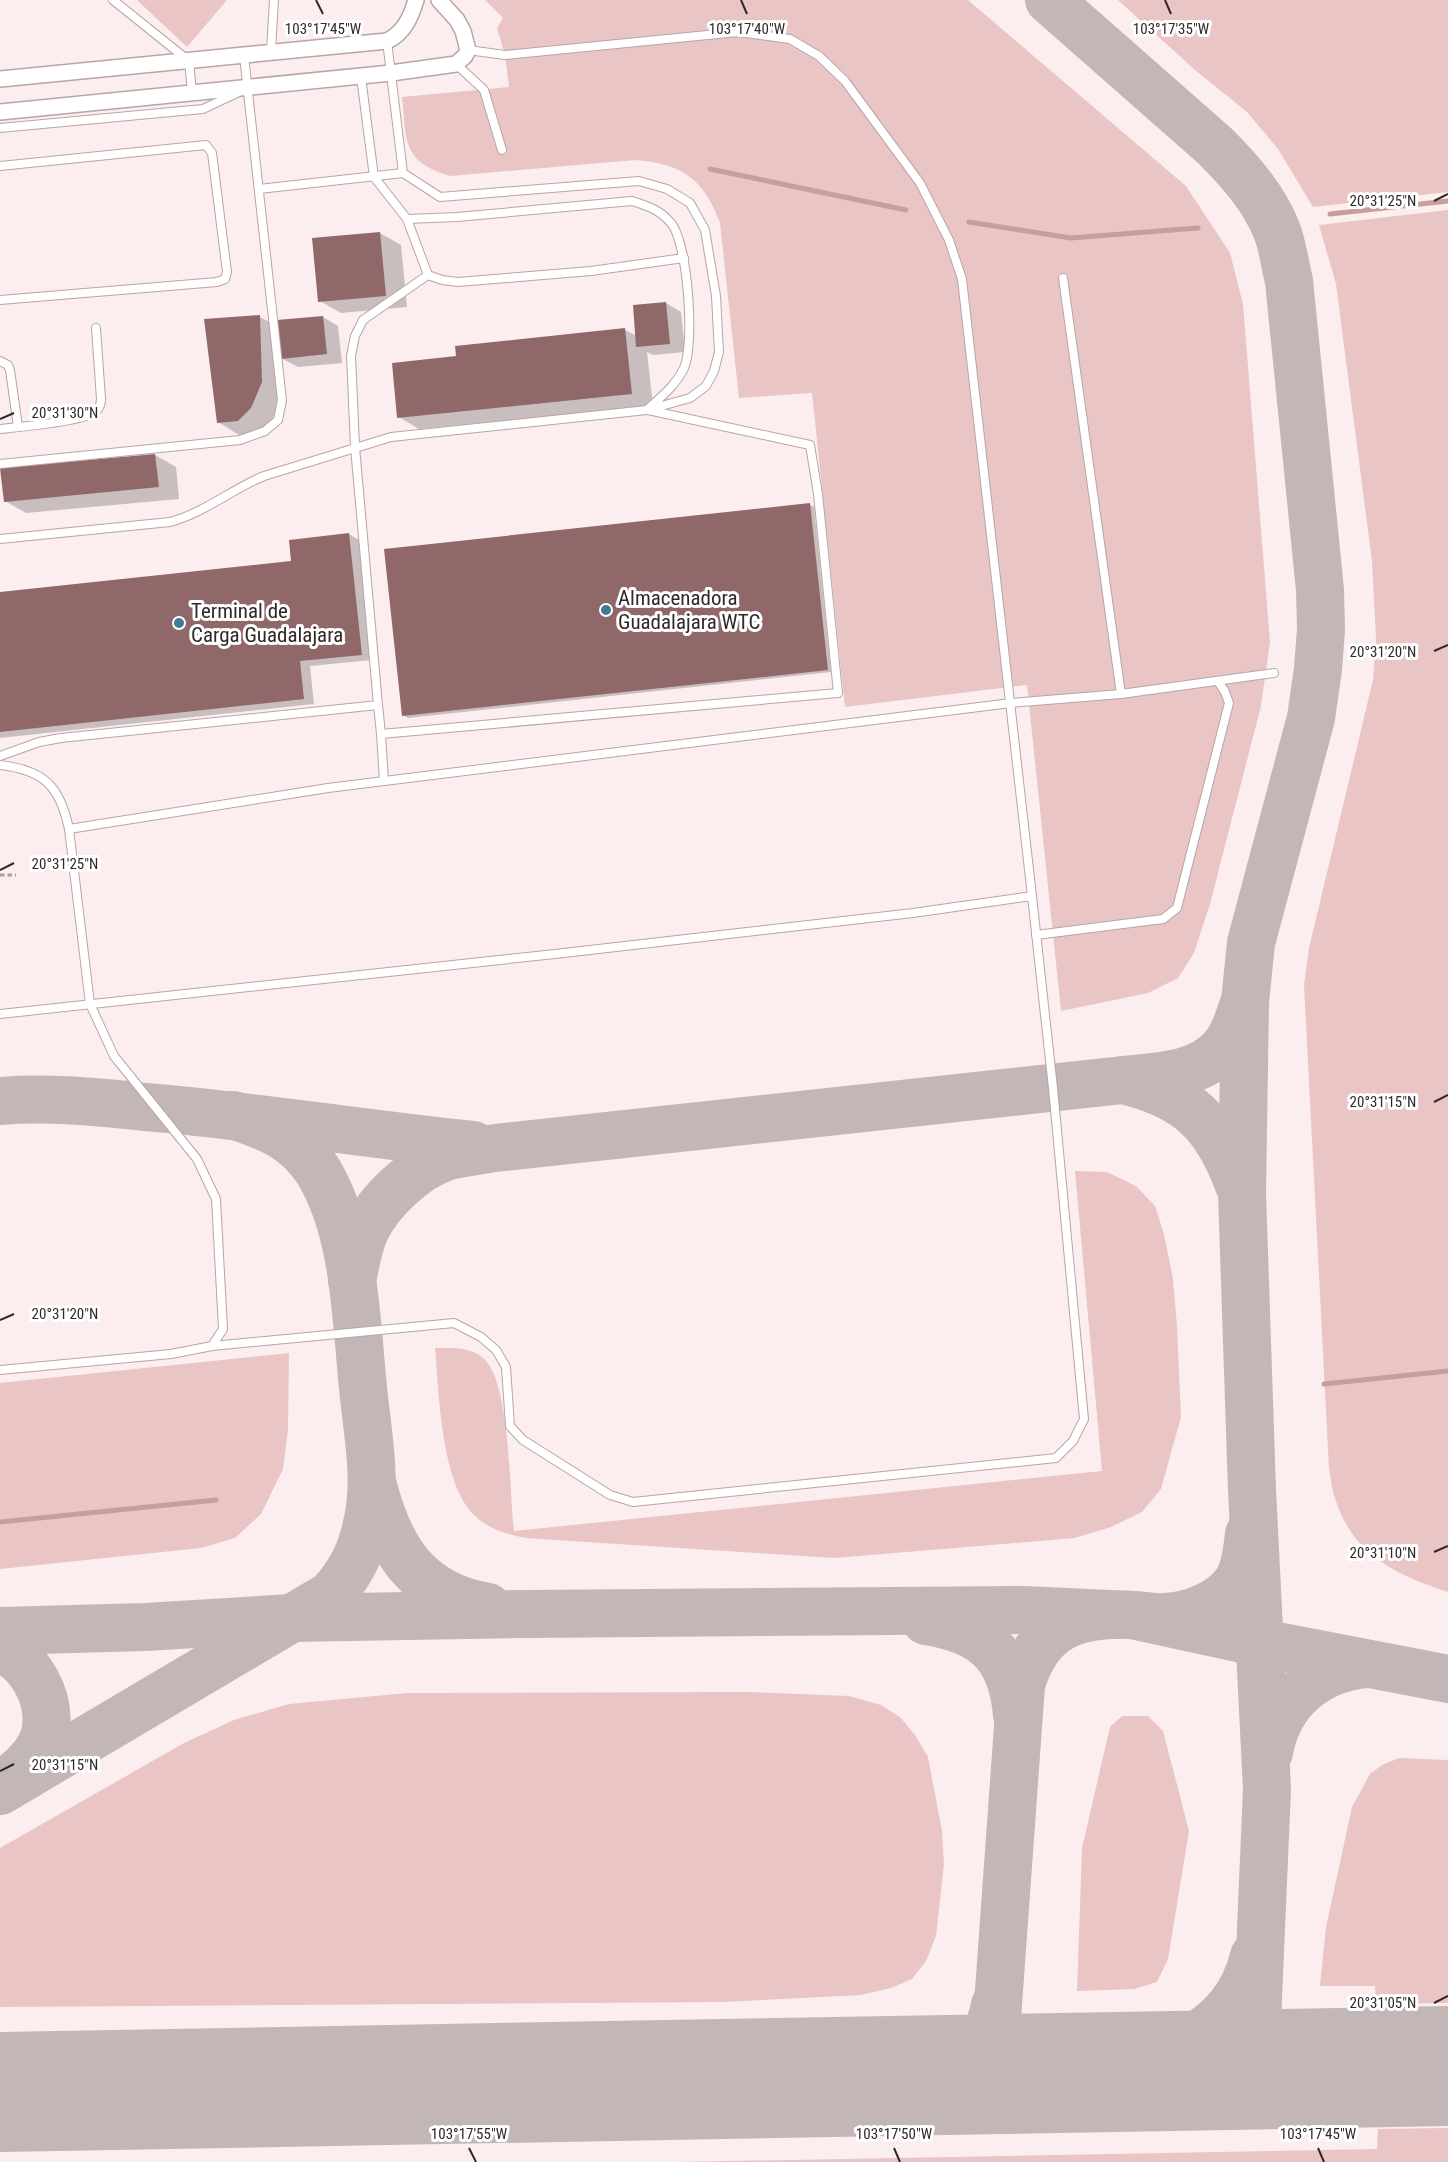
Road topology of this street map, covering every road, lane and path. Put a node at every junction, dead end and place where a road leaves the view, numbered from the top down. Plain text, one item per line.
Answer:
1 (113, 0) edge
2 (274, 0) edge
3 (416, 0) edge
4 (439, 0) edge
5 (387, 40) junction
6 (468, 50) junction
7 (271, 51) junction
8 (244, 56) junction
9 (189, 61) junction
10 (456, 64) junction
11 (391, 74) junction
12 (361, 77) junction
13 (0, 79) edge
14 (247, 88) junction
15 (192, 93) junction
16 (0, 112) edge
17 (0, 128) edge
18 (502, 150) dead end
19 (0, 166) edge
20 (403, 173) junction
21 (374, 177) junction
22 (259, 189) junction
23 (407, 219) junction
24 (684, 258) junction
25 (428, 275) junction
26 (1063, 278) dead end
27 (0, 300) edge
28 (96, 328) dead end
29 (0, 361) edge
30 (647, 410) junction
31 (18, 427) junction
32 (0, 429) edge
33 (355, 447) junction
34 (0, 464) edge
35 (0, 539) edge
36 (1274, 673) dead end
37 (1218, 681) junction
38 (1120, 694) junction
39 (1011, 703) junction
40 (378, 705) junction
41 (381, 734) junction
42 (0, 756) edge
43 (0, 765) edge
44 (384, 781) junction
45 (69, 829) junction
46 (16, 874) dead end
47 (0, 875) edge
48 (1032, 896) junction
49 (1036, 935) junction
50 (90, 1004) junction
51 (0, 1014) edge
52 (212, 1346) junction
53 (0, 1370) edge

1 - 9 lane
2 - 7 lane
3 - 5 street
4 - 6 street
5 - 7 street
5 - 11 lane
6 - 10 street
6 - 39 lane
7 - 8 street
8 - 9 street
8 - 14 lane
9 - 13 street
9 - 15 lane
10 - 11 street
10 - 18 lane
11 - 12 street
11 - 20 lane
12 - 14 street
12 - 21 lane
14 - 15 street
14 - 17 lane
14 - 22 lane
15 - 16 street
19 - 27 lane
20 - 21 lane
20 - 30 lane
21 - 22 lane
21 - 23 lane
22 - 34 lane
23 - 24 lane
23 - 25 lane
24 - 25 lane
24 - 30 lane
25 - 33 lane
26 - 38 lane
28 - 31 lane
29 - 31 lane
30 - 33 lane
30 - 41 lane
31 - 32 lane
33 - 35 lane
33 - 40 lane
36 - 37 lane
37 - 38 lane
37 - 49 lane
38 - 39 lane
39 - 44 lane
39 - 48 lane
40 - 41 lane
40 - 42 lane
41 - 44 lane
43 - 45 lane
44 - 45 lane
45 - 50 lane
46 - 47 path
48 - 49 lane
48 - 50 lane
49 - 52 lane
50 - 51 lane
50 - 52 lane
52 - 53 lane

